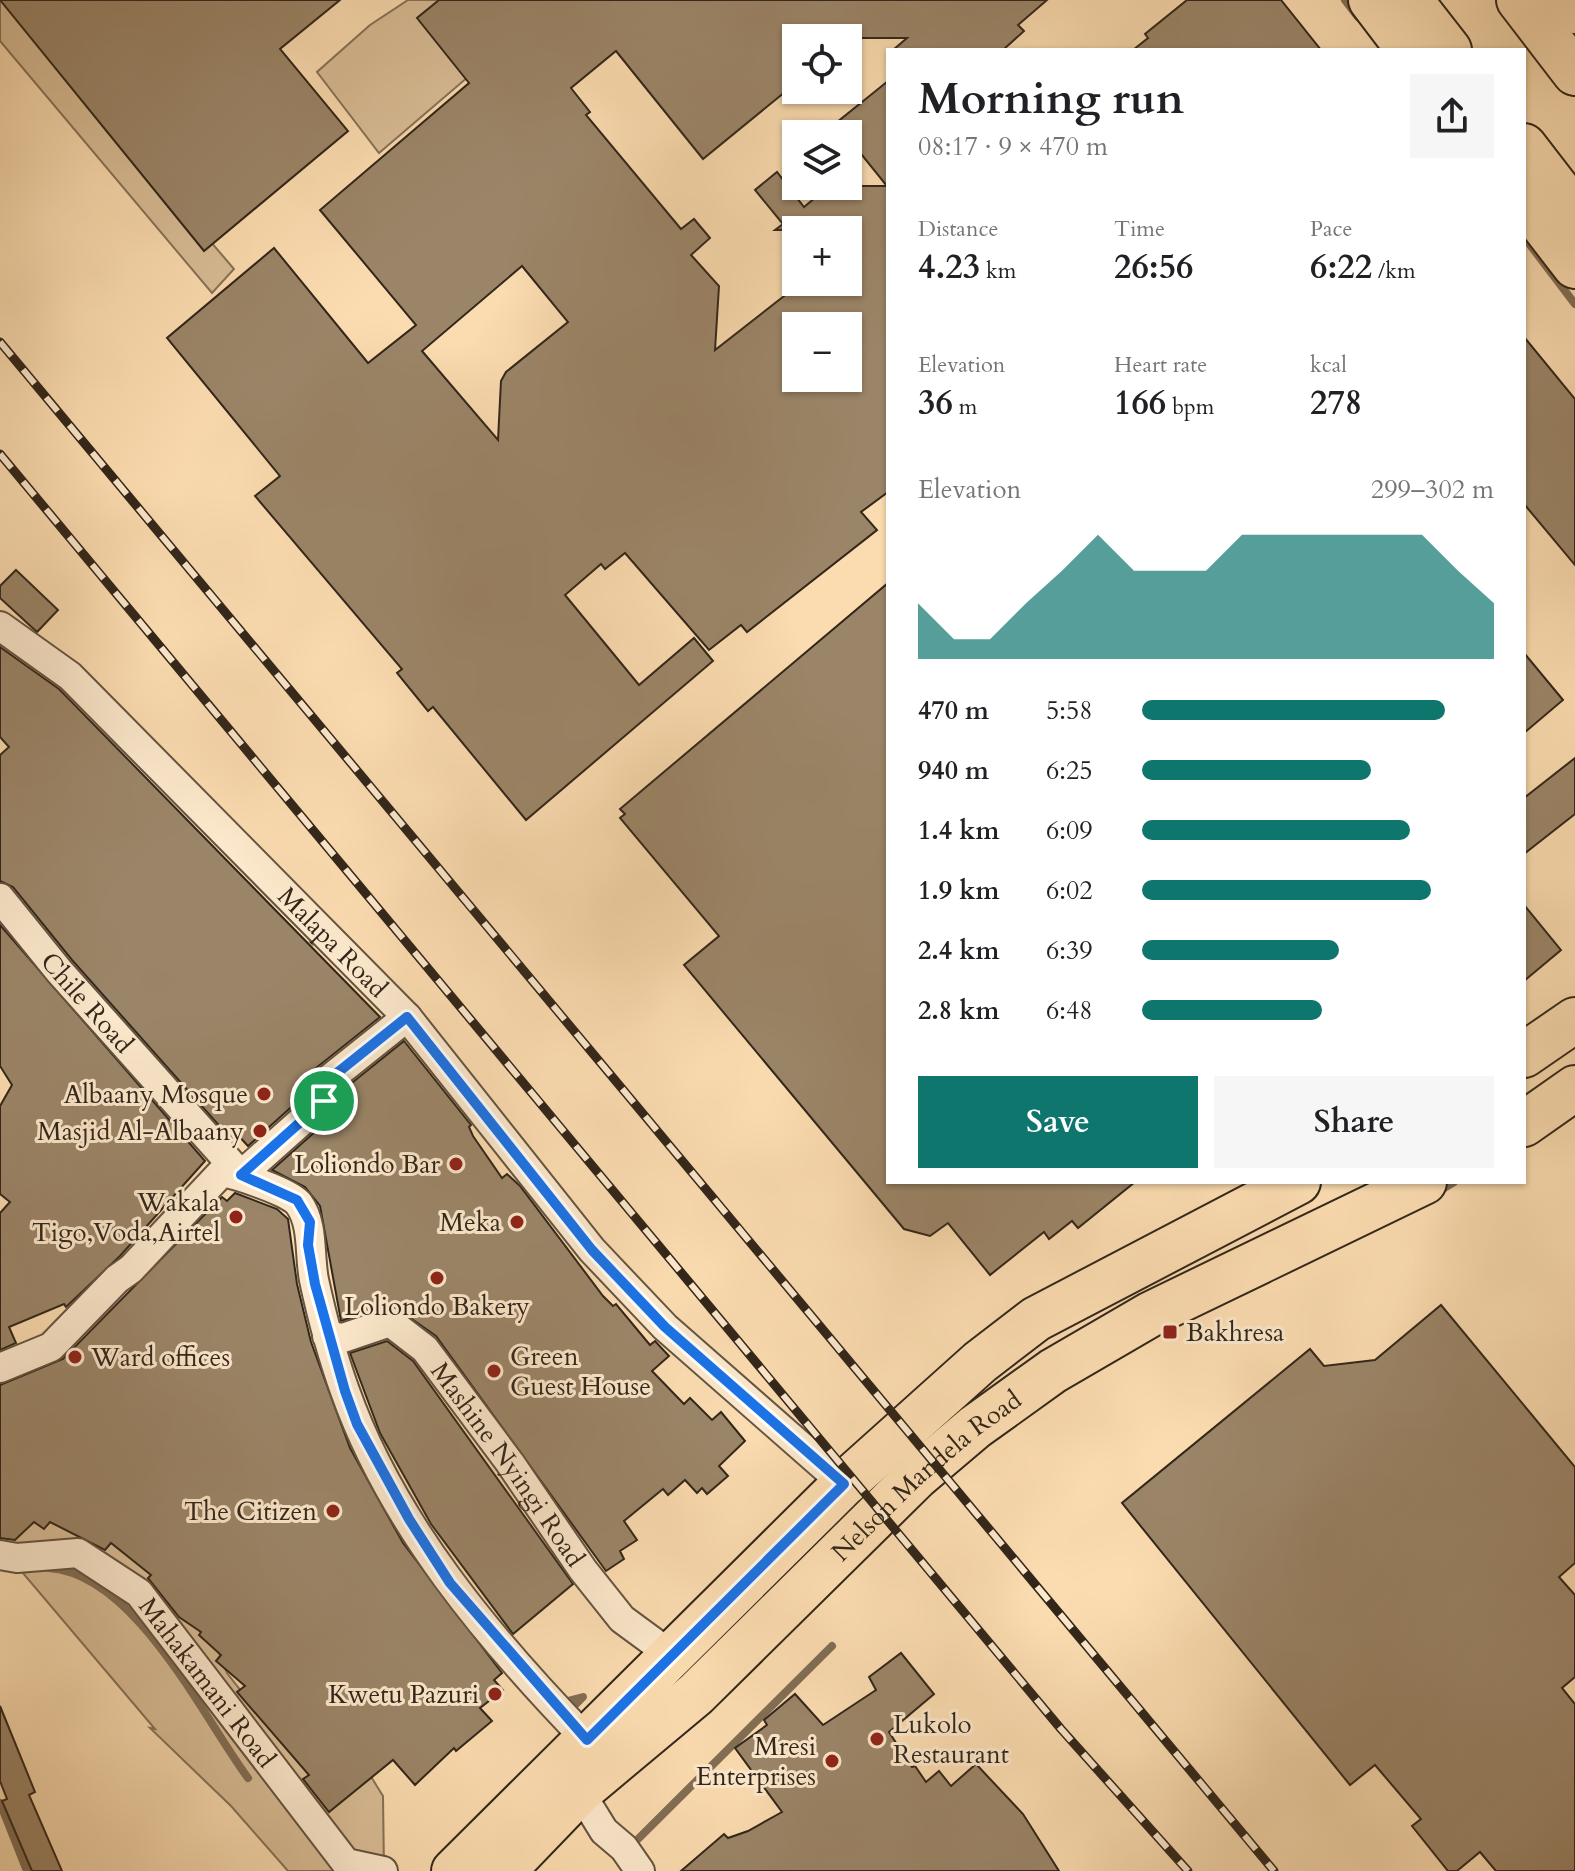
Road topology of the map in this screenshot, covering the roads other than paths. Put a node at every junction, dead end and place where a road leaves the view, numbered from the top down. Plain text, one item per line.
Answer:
1 (1371, 0) edge
2 (1410, 0) edge
3 (1519, 0) edge
4 (1567, 0) edge
5 (1575, 11) edge
6 (1407, 48) edge
7 (1447, 48) edge
8 (1568, 64) edge
9 (1526, 149) edge
10 (1526, 203) edge
11 (1575, 212) edge
12 (1575, 266) edge
13 (0, 626) edge
14 (0, 898) edge
15 (407, 1017) junction
16 (1575, 1020) edge
17 (1526, 1054) edge
18 (1575, 1088) edge
19 (1526, 1123) edge
20 (241, 1175) junction
21 (1294, 1184) edge
22 (1420, 1184) edge
23 (327, 1336) junction
24 (0, 1368) edge
25 (844, 1484) junction
26 (0, 1555) edge
27 (671, 1655) junction
28 (576, 1765) junction
29 (383, 1871) edge
30 (454, 1871) edge
31 (503, 1871) edge
32 (640, 1871) edge

1 - 6 main road
2 - 7 main road
3 - 8 main road
4 - 5 main road
9 - 11 main road
10 - 12 main road
13 - 15 street, Malapa Road
14 - 20 street, Chile Road
15 - 20 street
15 - 25 street, Malapa Road
16 - 17 main road
18 - 19 main road
20 - 23 street, Chile Road
20 - 24 street
21 - 25 main road, Nelson Mandela Road
22 - 28 main road, Nelson Mandela Road
23 - 27 street, Mashine Nyingi Road
23 - 28 street, Chile Road
25 - 27 main road, Nelson Mandela Road
26 - 29 street, Mahakamani Road
27 - 28 main road, Nelson Mandela Road
28 - 30 main road, Nelson Mandela Road
28 - 31 main road, Nelson Mandela Road
28 - 32 street, Chile Road

